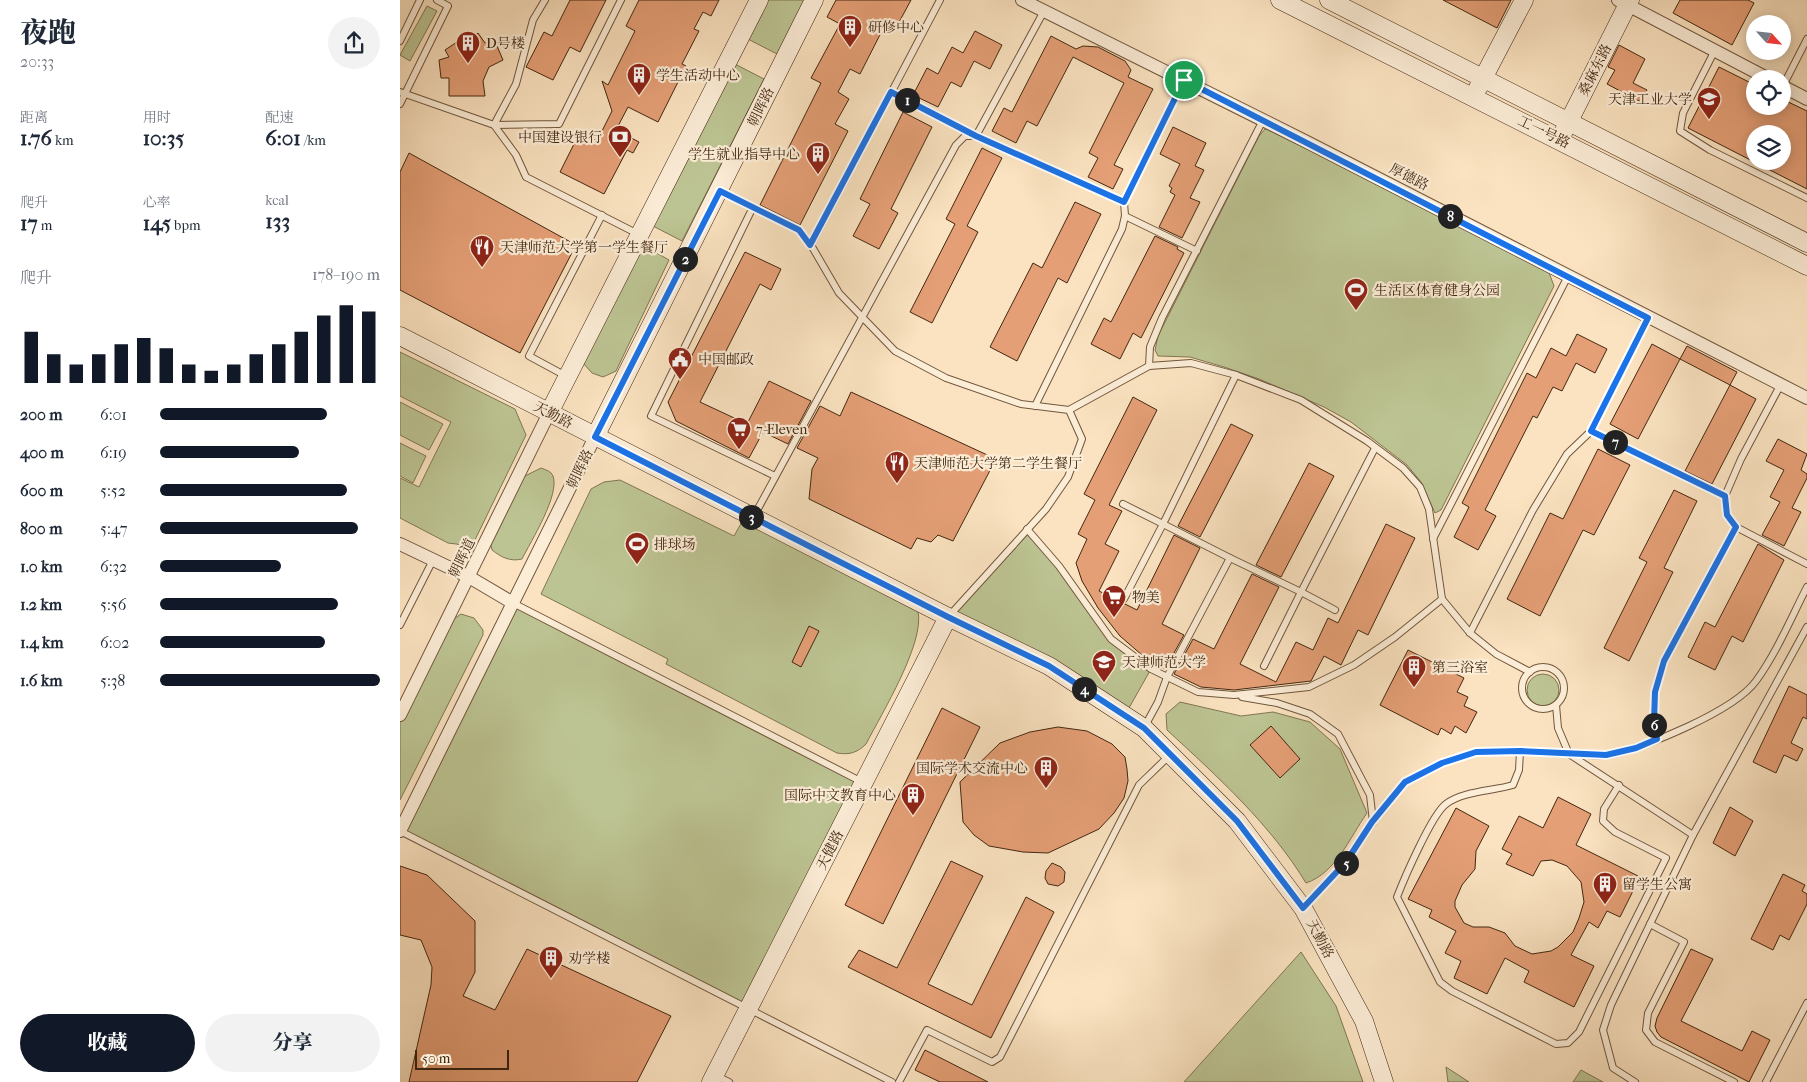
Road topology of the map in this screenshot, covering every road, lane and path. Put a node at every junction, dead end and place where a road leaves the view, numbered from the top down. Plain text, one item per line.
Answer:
1 (420, 0) edge
2 (437, 0) edge
3 (544, 0) edge
4 (621, 0) edge
5 (758, 0) edge
6 (814, 0) edge
7 (940, 0) edge
8 (1022, 0) edge
9 (1280, 0) edge
10 (1329, 0) edge
11 (1524, 0) edge
12 (1625, 2) edge
13 (1044, 11) junction
14 (1807, 39) edge
15 (400, 41) edge
16 (1715, 50) junction
17 (1752, 70) edge
18 (1791, 70) edge
19 (1484, 79) junction
20 (1184, 80) junction
21 (1791, 90) edge
22 (891, 92) junction
23 (402, 93) edge
24 (1474, 98) junction
25 (1807, 98) edge
26 (400, 104) edge
27 (1263, 120) junction
28 (1568, 122) junction
29 (494, 126) junction
30 (976, 136) junction
31 (1560, 139) junction
32 (720, 191) junction
33 (1807, 198) edge
34 (1124, 202) junction
35 (753, 207) junction
36 (602, 215) junction
37 (1125, 216) junction
38 (640, 235) junction
39 (1807, 243) edge
40 (810, 245) junction
41 (1197, 250) junction
42 (1807, 266) edge
43 (1568, 276) junction
44 (861, 317) junction
45 (1648, 318) junction
46 (400, 336) edge
47 (1149, 366) junction
48 (1236, 375) junction
49 (568, 377) junction
50 (1781, 384) junction
51 (1807, 398) edge
52 (1035, 406) junction
53 (1069, 410) junction
54 (549, 413) junction
55 (1591, 431) junction
56 (595, 437) junction
57 (1376, 448) junction
58 (775, 476) junction
59 (1725, 496) junction
60 (1123, 504) dead end
61 (754, 518) junction
62 (1163, 524) junction
63 (1736, 527) junction
64 (1027, 530) junction
65 (1432, 540) junction
66 (400, 544) edge
67 (1230, 558) junction
68 (433, 560) junction
69 (1807, 564) edge
70 (469, 577) junction
71 (1807, 587) edge
72 (1301, 592) junction
73 (1442, 598) junction
74 (1124, 599) dead end
75 (513, 603) junction
76 (1335, 610) dead end
77 (948, 617) junction
78 (400, 625) edge
79 (1807, 627) edge
80 (1470, 633) junction
81 (1264, 666) dead end
82 (1530, 672) junction
83 (1167, 677) junction
84 (1234, 696) junction
85 (1556, 704) junction
86 (400, 715) edge
87 (1144, 728) junction
88 (1657, 739) junction
89 (1520, 751) junction
90 (1171, 754) junction
91 (1570, 754) junction
92 (864, 783) junction
93 (1619, 785) junction
94 (1372, 822) junction
95 (400, 831) edge
96 (1694, 835) junction
97 (1303, 908) junction
98 (1650, 924) junction
99 (1807, 1003) edge
100 (749, 1008) junction
101 (718, 1080) edge
102 (892, 1082) edge
103 (899, 1082) edge
104 (1384, 1082) edge
105 (1635, 1082) edge
106 (1734, 1082) edge
107 (1766, 1082) edge

1 - 15 lane
2 - 23 lane
3 - 29 lane
4 - 29 lane
5 - 38 street
6 - 32 street, 朝晖路
7 - 22 lane
8 - 13 street, 厚德路
9 - 24 street, 工一号路
10 - 19 street, 工一号路
11 - 19 street
12 - 16 street
12 - 28 street, 桑麻东路
13 - 20 street, 厚德路
13 - 30 lane
14 - 18 lane
16 - 17 street
16 - 33 lane
19 - 24 street
19 - 28 street, 工一号路
20 - 27 street, 厚德路
20 - 34 lane
21 - 25 street
22 - 30 lane
22 - 40 lane
23 - 26 lane
23 - 29 lane
24 - 31 street, 工一号路
27 - 41 lane
27 - 43 street, 厚德路
28 - 31 street, 桑麻东路
28 - 39 street, 工一号路
29 - 36 lane
30 - 34 lane
30 - 44 lane
31 - 42 street, 工一号路
32 - 35 lane
32 - 56 street, 朝晖路
34 - 37 lane
35 - 40 lane
35 - 58 lane
36 - 38 lane
36 - 49 lane
37 - 41 lane
37 - 52 lane
38 - 49 street
40 - 44 lane
41 - 47 lane
43 - 45 street, 厚德路
43 - 65 lane
44 - 52 lane
44 - 58 lane
45 - 50 street, 厚德路
45 - 55 lane
46 - 54 street, 天勤路
47 - 48 lane
47 - 53 lane
48 - 57 lane
48 - 62 lane
49 - 54 street
50 - 51 street, 厚德路
50 - 59 lane
52 - 53 lane
53 - 64 lane
54 - 56 street, 天勤路
54 - 70 street, 朝晖道
55 - 59 lane
55 - 80 lane
56 - 61 street, 天勤路
56 - 75 street, 朝晖路
57 - 65 lane
57 - 72 lane
58 - 61 lane
59 - 63 lane
60 - 62 lane
61 - 77 street, 天勤路
62 - 67 lane
62 - 74 lane
63 - 69 lane
63 - 88 lane
64 - 77 lane
64 - 83 lane
65 - 73 lane
66 - 68 street
67 - 72 lane
67 - 83 lane
68 - 70 street
68 - 78 lane
70 - 75 street
70 - 86 street, 朝晖道
71 - 88 lane
72 - 76 lane
72 - 81 lane
73 - 80 lane
73 - 84 lane
75 - 92 lane
75 - 95 street, 朝晖路
77 - 87 street, 天勤路
77 - 92 street, 天健路
79 - 96 lane
80 - 82 lane
82 - 85 lane
82 - 85 lane
83 - 84 lane
83 - 87 lane
84 - 94 lane
85 - 91 lane
87 - 90 street, 天勤路
88 - 91 lane
89 - 91 lane
89 - 93 lane
89 - 94 lane
90 - 97 street, 天勤路
90 - 103 lane
91 - 93 lane
92 - 100 street, 天健路
93 - 96 lane
94 - 97 lane
95 - 100 lane
96 - 98 lane
97 - 104 street, 天勤路
98 - 105 lane
98 - 106 lane
99 - 107 lane
100 - 101 street, 天健路
100 - 102 lane

